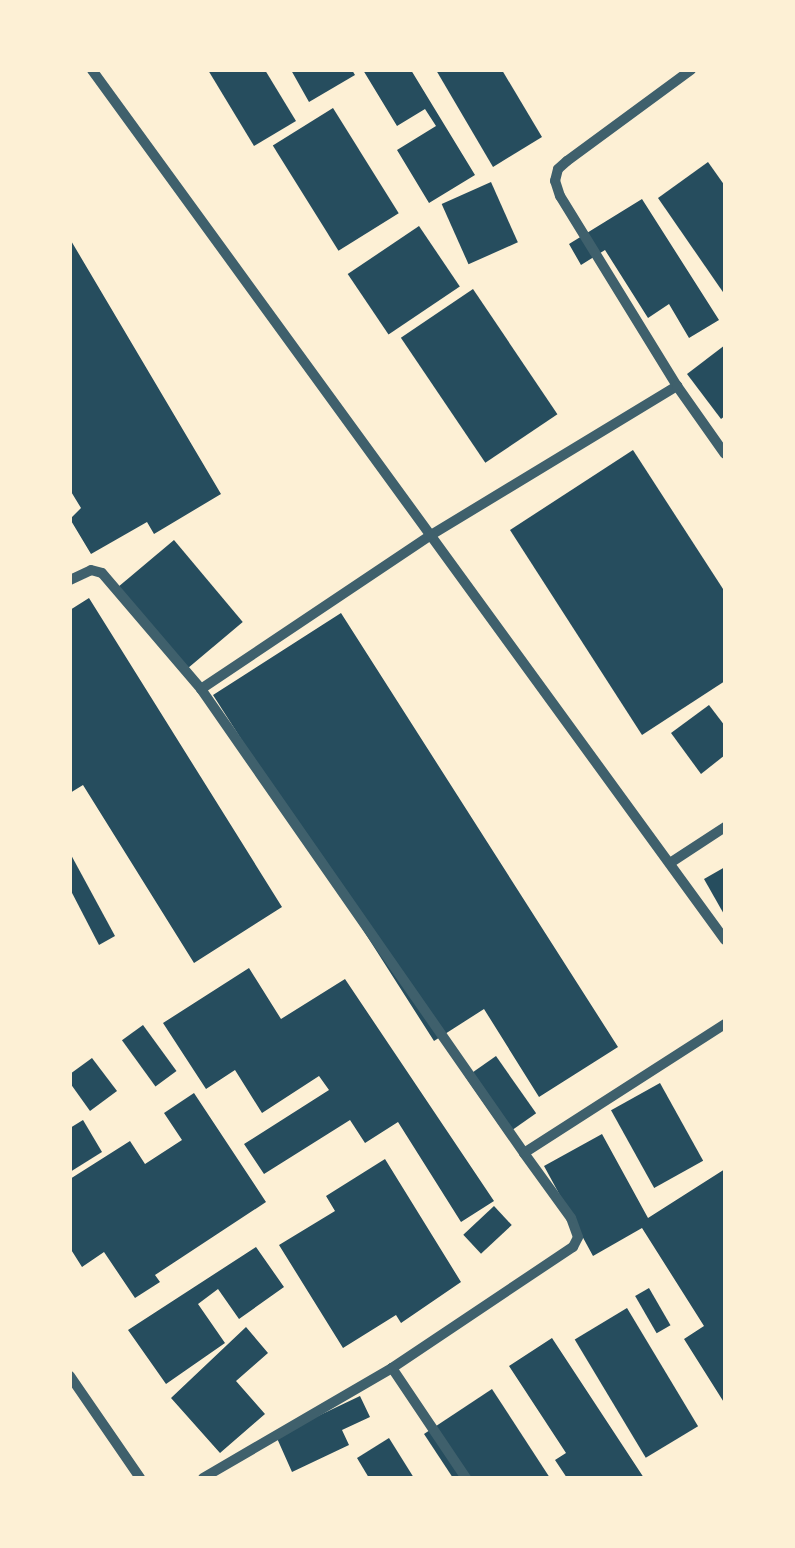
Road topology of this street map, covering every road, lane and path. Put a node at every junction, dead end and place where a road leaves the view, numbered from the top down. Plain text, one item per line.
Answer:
1 (92, 70) edge
2 (692, 70) edge
3 (677, 386) junction
4 (725, 454) edge
5 (431, 535) junction
6 (70, 580) edge
7 (201, 688) junction
8 (725, 826) edge
9 (670, 863) junction
10 (725, 940) edge
11 (725, 1024) edge
12 (524, 1153) junction
13 (392, 1368) junction
14 (70, 1376) edge
15 (140, 1478) edge
16 (202, 1478) edge
17 (466, 1478) edge

1 - 5 street
2 - 3 street
3 - 4 street
3 - 5 street
5 - 7 street
5 - 9 street
6 - 7 street
7 - 12 street
8 - 9 street
9 - 10 street
11 - 12 street
12 - 13 street
13 - 16 street
13 - 17 street
14 - 15 street

